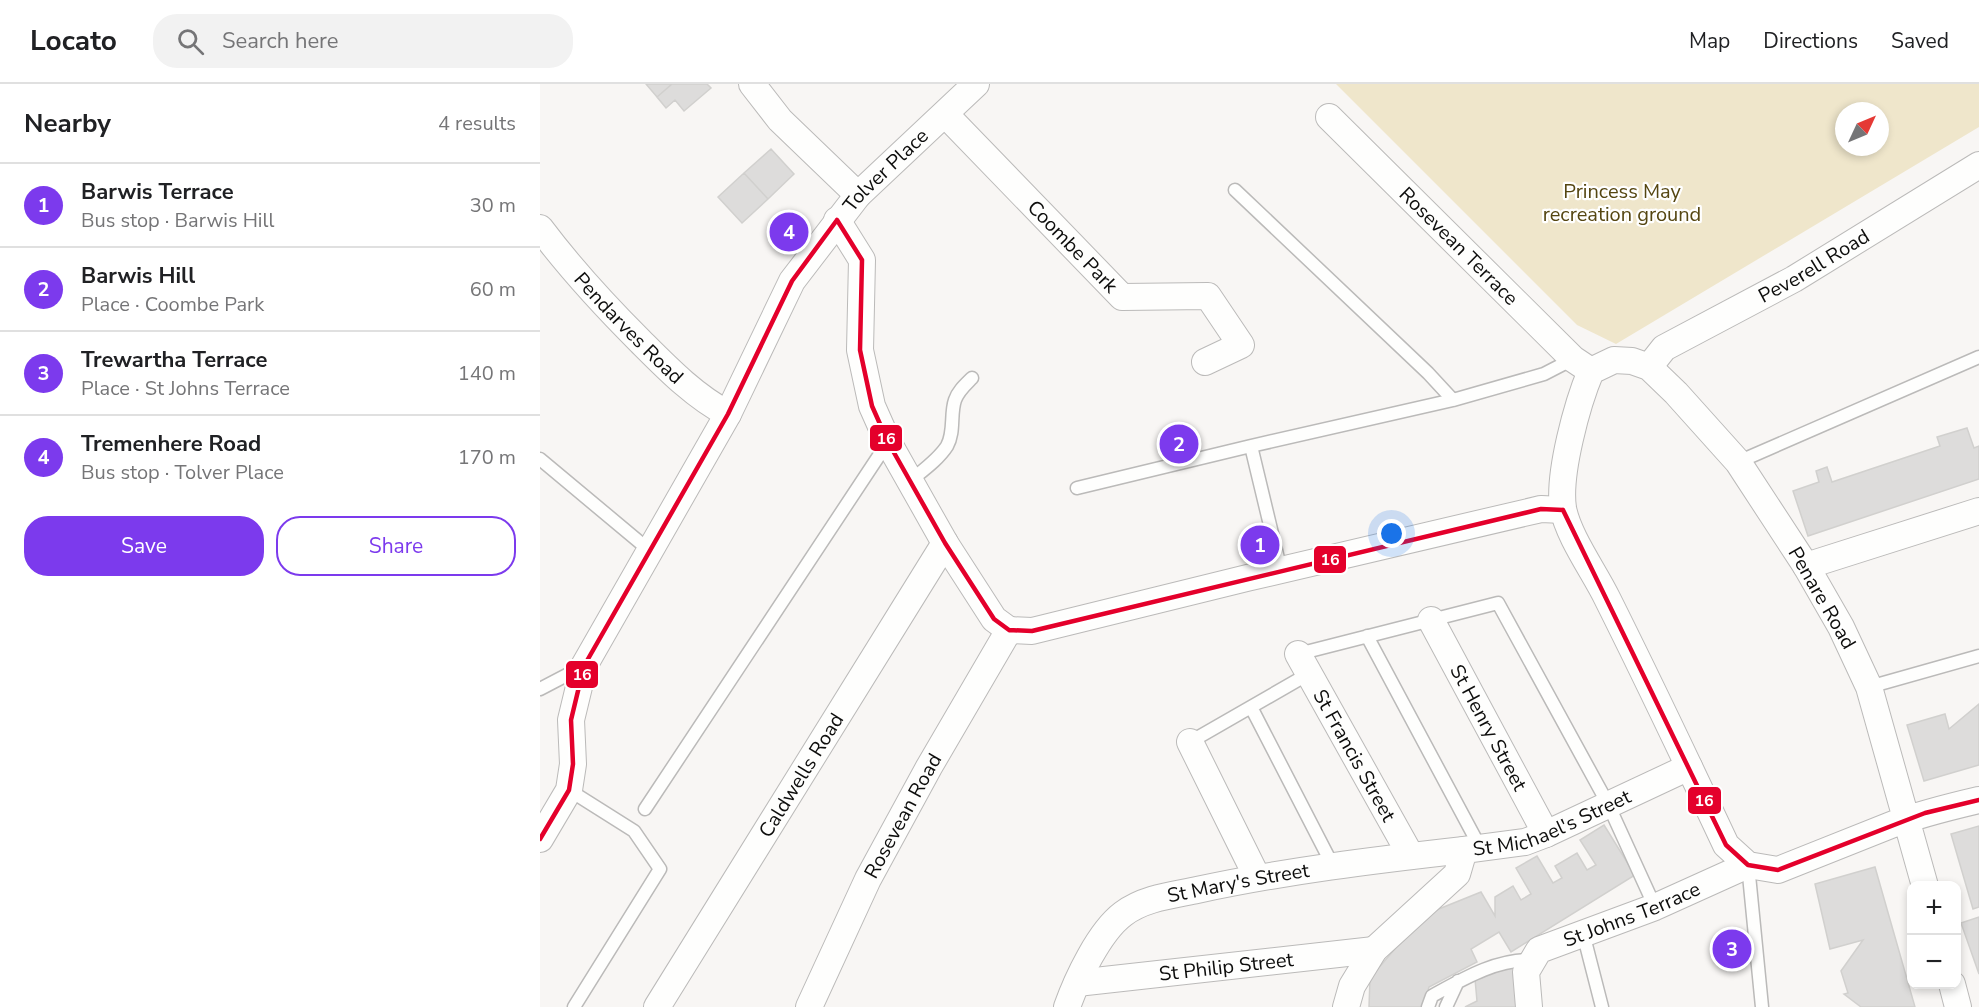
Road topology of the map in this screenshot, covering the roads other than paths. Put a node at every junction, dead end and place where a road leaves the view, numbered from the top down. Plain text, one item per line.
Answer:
1 (752, 84) edge
2 (976, 84) edge
3 (945, 114) junction
4 (1329, 117) dead end
5 (1979, 165) edge
6 (1235, 190) dead end
7 (858, 195) junction
8 (837, 220) junction
9 (540, 228) edge
10 (1979, 357) edge
11 (1205, 362) dead end
12 (1640, 364) junction
13 (1582, 365) junction
14 (972, 378) dead end
15 (1453, 400) junction
16 (728, 414) junction
17 (888, 442) junction
18 (1251, 446) junction
19 (540, 459) edge
20 (1738, 462) junction
21 (910, 481) junction
22 (1077, 488) dead end
23 (1563, 510) junction
24 (1979, 511) edge
25 (945, 543) junction
26 (649, 550) junction
27 (1806, 566) junction
28 (1281, 571) junction
29 (1431, 620) junction
30 (1009, 630) junction
31 (1367, 636) junction
32 (1979, 656) edge
33 (1304, 664) junction
34 (584, 666) junction
35 (1869, 687) junction
36 (540, 689) edge
37 (1251, 707) junction
38 (1190, 742) joint
39 (1689, 767) junction
40 (569, 790) junction
41 (1979, 800) edge
42 (1608, 804) junction
43 (645, 809) dead end
44 (1907, 819) junction
45 (1546, 834) junction
46 (540, 839) edge
47 (1473, 849) junction
48 (1411, 856) junction
49 (1748, 865) junction
50 (1333, 866) junction
51 (1257, 877) junction
52 (1924, 881) edge
53 (1655, 907) junction
54 (1583, 933) junction
55 (1374, 950) junction
56 (1530, 966) junction
57 (1458, 981) junction
58 (1077, 983) junction
59 (1953, 989) edge
60 (574, 1007) edge
61 (657, 1007) edge
62 (809, 1007) edge
63 (1067, 1007) edge
64 (1346, 1007) edge
65 (1428, 1007) edge
66 (1446, 1007) edge
67 (1529, 1007) edge
68 (1602, 1007) edge
69 (1762, 1007) edge
70 (1958, 1007) edge

1 - 7 street
2 - 3 street, Tolver Place
3 - 7 street, Tolver Place
3 - 11 street, Coombe Park
4 - 13 street, Rosevean Terrace
5 - 12 street, Peverell Road
6 - 15 lane
7 - 8 street, Tolver Place
8 - 16 street, Tolver Place
8 - 17 street
9 - 16 street, Pendarves Road
10 - 20 lane
12 - 13 street
12 - 20 street, Penare Road
13 - 15 lane
13 - 23 street
14 - 21 lane
15 - 18 lane
16 - 26 street, Tolver Place
17 - 21 street
17 - 43 lane
18 - 22 lane
18 - 28 lane
19 - 26 lane
20 - 27 street, Penare Road
21 - 25 street
23 - 28 street
23 - 39 street
24 - 27 street
25 - 30 street
25 - 61 street, Caldwells Road
26 - 34 street, Tolver Place
27 - 35 street, Penare Road
28 - 30 street
29 - 31 lane
29 - 42 lane
29 - 45 street, St Henry Street
30 - 62 street, Rosevean Road
31 - 33 lane
31 - 47 lane
32 - 35 lane
33 - 37 lane
33 - 48 street, St Francis Street
34 - 36 lane
34 - 40 street, Tolver Place
35 - 44 street, Penare Road
37 - 38 lane
37 - 50 lane
38 - 51 street
39 - 42 street, St Michael's Street
39 - 49 street
40 - 46 street
40 - 60 lane
41 - 44 street
42 - 45 street, St Michael's Street
42 - 53 lane
44 - 49 street
44 - 52 street, Penare Road
45 - 47 street, St Michael's Street
47 - 48 street, St Mary's Street
47 - 55 street, St Michael's Street
48 - 50 street, St Mary's Street
49 - 53 street, St Johns Terrace
49 - 69 lane
50 - 51 street, St Mary's Street
51 - 58 street, St Mary's Street
53 - 54 street, St Johns Terrace
54 - 56 street, St Johns Terrace
54 - 68 lane
55 - 58 street, St Philip Street
55 - 64 street, St Michael's Street
56 - 57 lane
56 - 67 street
57 - 65 lane
57 - 66 lane
58 - 63 street, St Mary's Street
59 - 70 street

